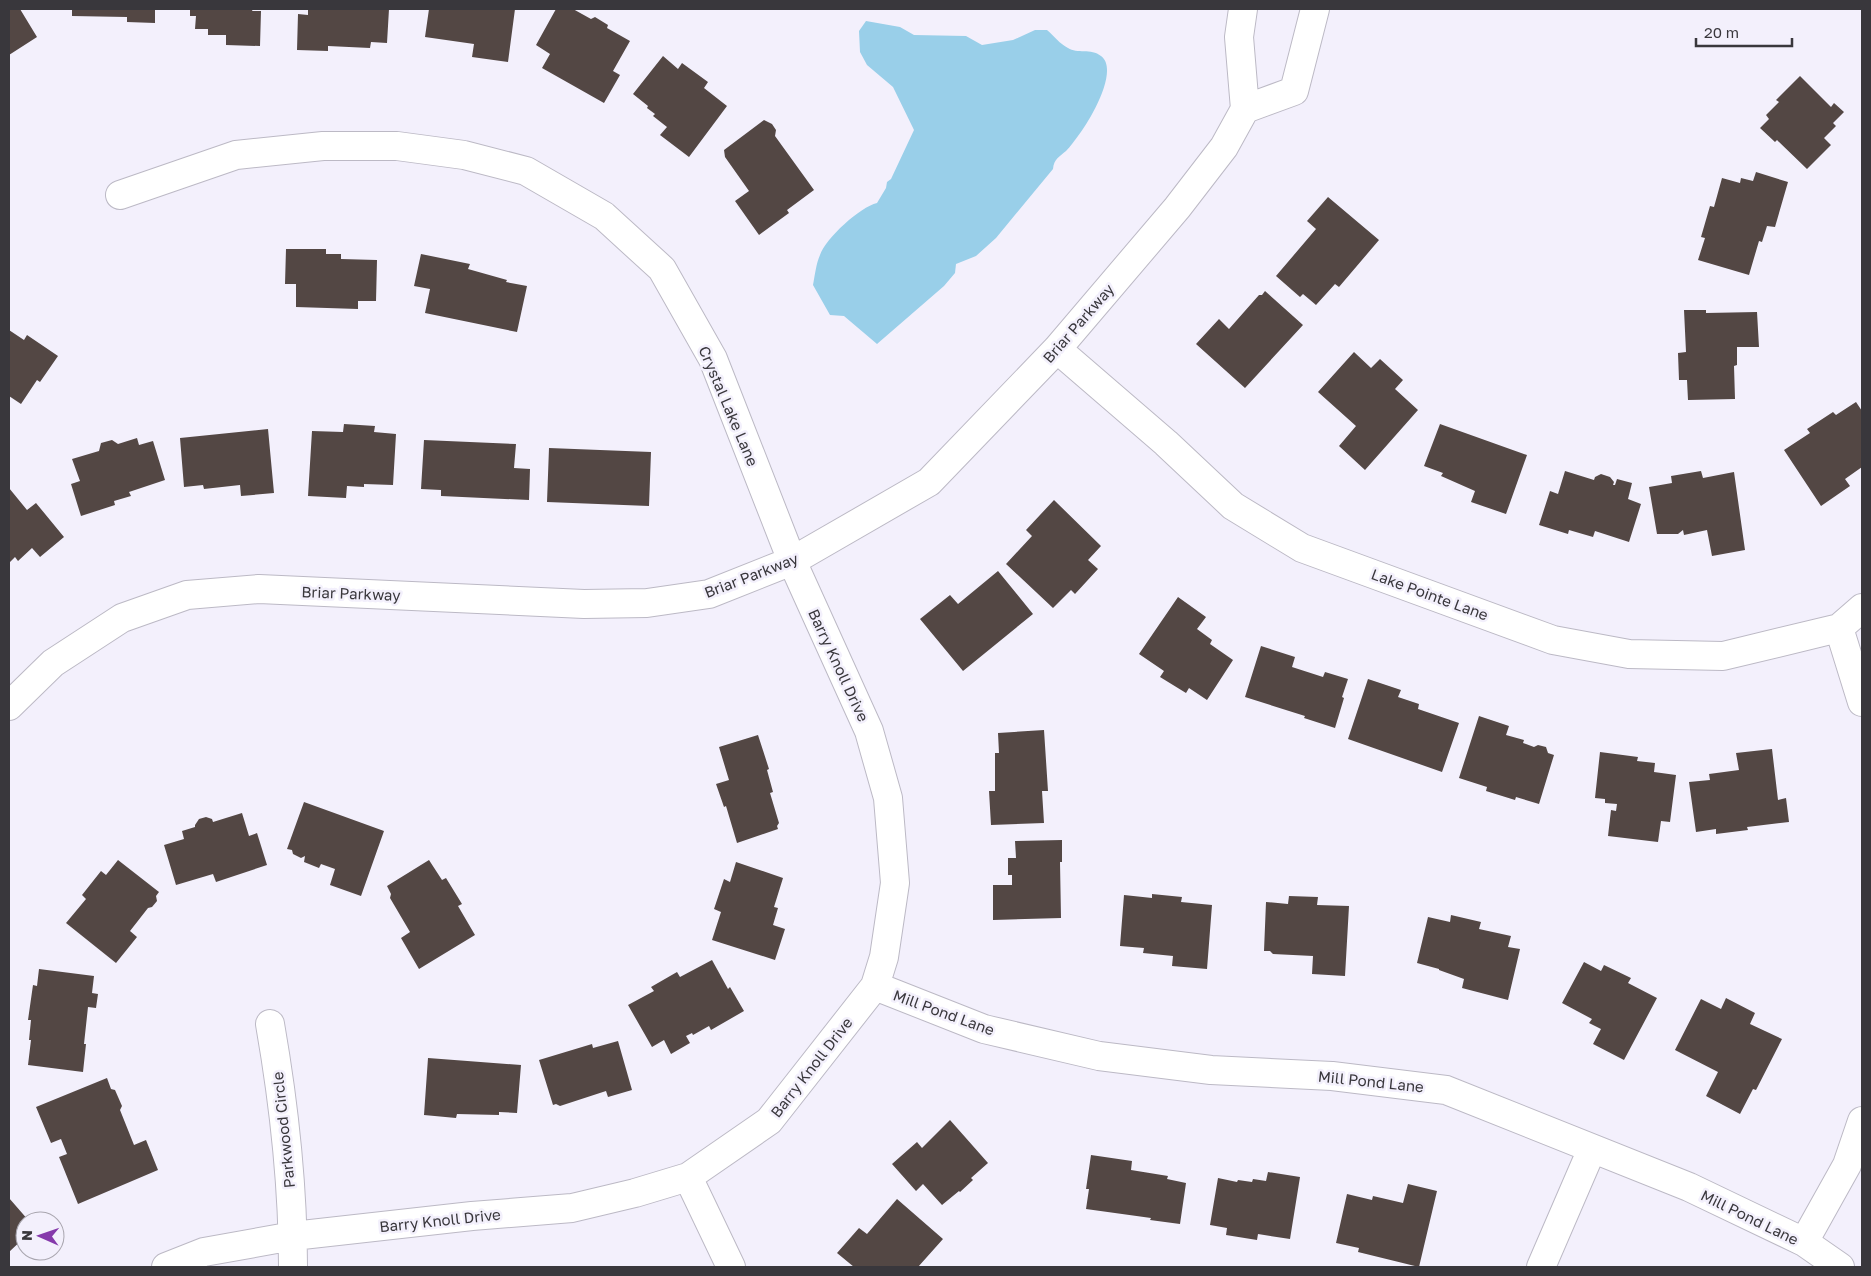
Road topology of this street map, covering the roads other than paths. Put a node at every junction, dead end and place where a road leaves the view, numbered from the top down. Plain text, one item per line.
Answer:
1 (1243, 9) edge
2 (1315, 9) edge
3 (1246, 109) junction
4 (120, 195) dead end
5 (1057, 349) junction
6 (792, 561) junction
7 (1862, 608) edge
8 (1839, 628) junction
9 (1862, 702) edge
10 (9, 706) edge
11 (875, 986) junction
12 (270, 1024) dead end
13 (1862, 1121) edge
14 (1592, 1148) junction
15 (688, 1177) junction
16 (293, 1236) junction
17 (1804, 1242) junction
18 (166, 1267) edge
19 (293, 1267) edge
20 (731, 1267) edge
21 (1541, 1267) edge
22 (1840, 1267) edge

1 - 3 street
2 - 3 street
3 - 5 street, Briar Parkway
4 - 6 street, Crystal Lake Lane
5 - 6 street, Briar Parkway
5 - 8 street, Lake Pointe Lane
6 - 10 street, Briar Parkway
6 - 11 street, Barry Knoll Drive
7 - 8 street, Lake Pointe Lane
8 - 9 street
11 - 14 street, Mill Pond Lane
11 - 15 street, Barry Knoll Drive
12 - 16 street, Parkwood Circle
13 - 17 street
14 - 17 street, Mill Pond Lane
14 - 21 street
15 - 16 street, Barry Knoll Drive
15 - 20 street
16 - 18 street, Barry Knoll Drive
16 - 19 street, Parkwood Circle
17 - 22 street, Mill Pond Lane

